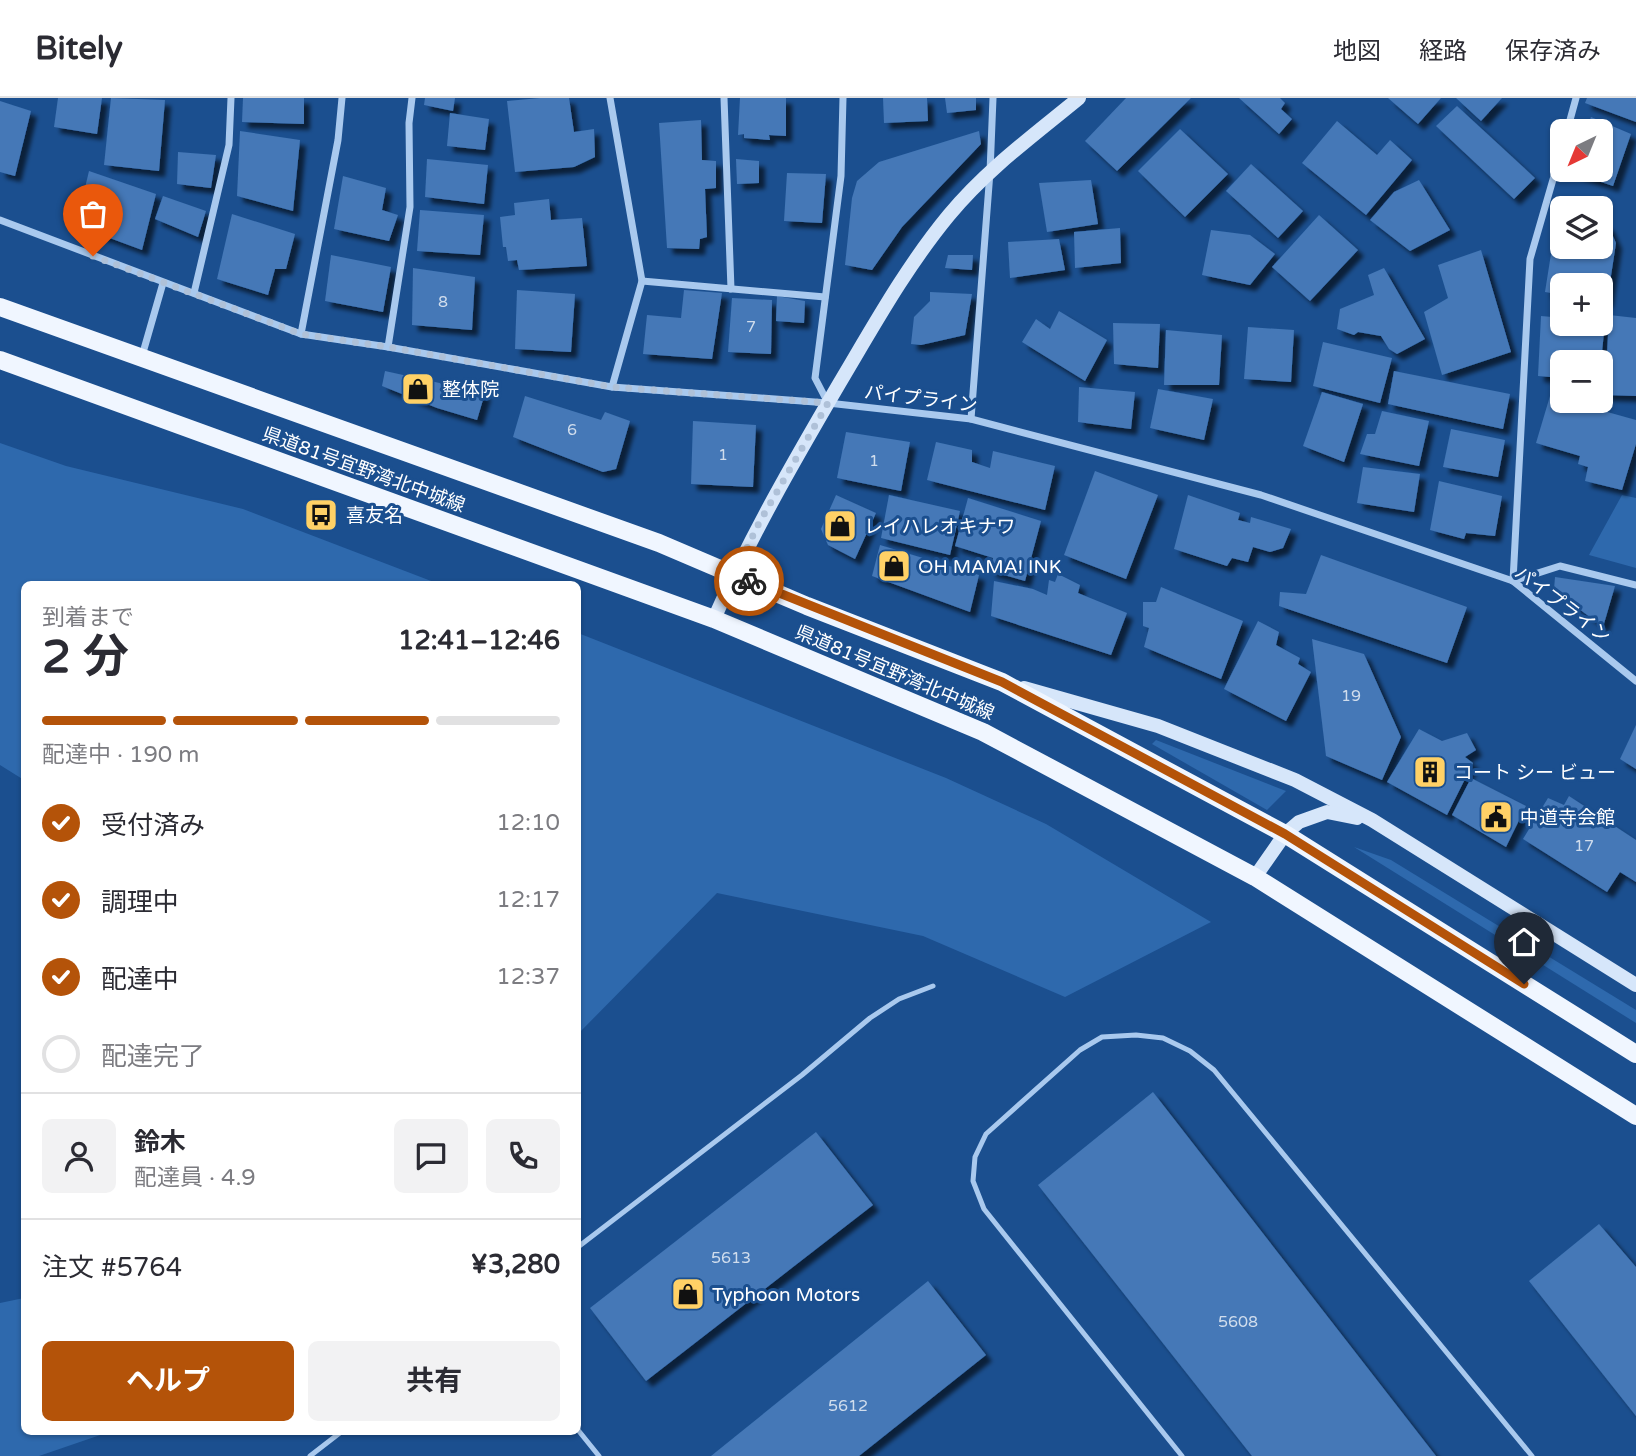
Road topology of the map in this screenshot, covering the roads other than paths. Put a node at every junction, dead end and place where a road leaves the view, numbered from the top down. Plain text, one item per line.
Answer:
1 (231, 98) edge
2 (342, 98) edge
3 (412, 98) edge
4 (610, 98) edge
5 (724, 98) edge
6 (844, 98) edge
7 (993, 98) edge
8 (1079, 98) edge
9 (1576, 98) edge
10 (1570, 119) edge
11 (990, 172) junction
12 (1552, 182) edge
13 (0, 220) edge
14 (642, 281) junction
15 (163, 283) junction
16 (731, 289) junction
17 (194, 293) junction
18 (825, 297) junction
19 (0, 307) edge
20 (301, 334) junction
21 (388, 347) junction
22 (141, 356) junction
23 (0, 360) edge
24 (612, 387) junction
25 (828, 403) junction
26 (971, 419) junction
27 (734, 575) junction
28 (1513, 580) junction
29 (1636, 585) edge
30 (715, 619) junction
31 (1636, 681) edge
32 (1002, 682) junction
33 (1372, 820) junction
34 (1285, 834) junction
35 (1255, 877) junction
36 (1636, 985) edge
37 (933, 986) dead end
38 (1636, 1054) edge
39 (1636, 1116) edge
40 (581, 1245) edge
41 (581, 1434) edge
42 (337, 1435) edge
43 (310, 1456) edge
44 (599, 1456) edge
45 (1182, 1456) edge
46 (1532, 1456) edge

1 - 17 street
2 - 20 street
3 - 21 street
4 - 14 street
5 - 16 street
6 - 18 street
7 - 11 street
8 - 11 street
9 - 10 street
11 - 25 street
11 - 26 street
12 - 28 street
13 - 15 street, パイプライン
14 - 16 street
14 - 24 street
15 - 17 street, パイプライン
15 - 22 street
16 - 18 street
17 - 20 street, パイプライン
18 - 25 street
19 - 22 main road, 県道81号宜野湾北中城線
20 - 21 street, パイプライン
21 - 24 street, パイプライン
22 - 27 main road, 県道81号宜野湾北中城線
23 - 30 main road, 県道81号宜野湾北中城線
24 - 25 street, パイプライン
25 - 26 street, パイプライン
25 - 27 street
26 - 28 street, パイプライン
27 - 30 street
27 - 32 main road, 県道81号宜野湾北中城線
28 - 29 street
28 - 31 street, パイプライン
30 - 35 main road, 県道81号宜野湾北中城線
32 - 33 street
32 - 34 main road, 県道81号宜野湾北中城線
33 - 34 street
33 - 36 street
34 - 35 street
34 - 38 main road, 県道81号宜野湾北中城線
35 - 39 main road, 県道81号宜野湾北中城線
37 - 40 lane
41 - 44 lane
42 - 43 lane
45 - 46 lane

